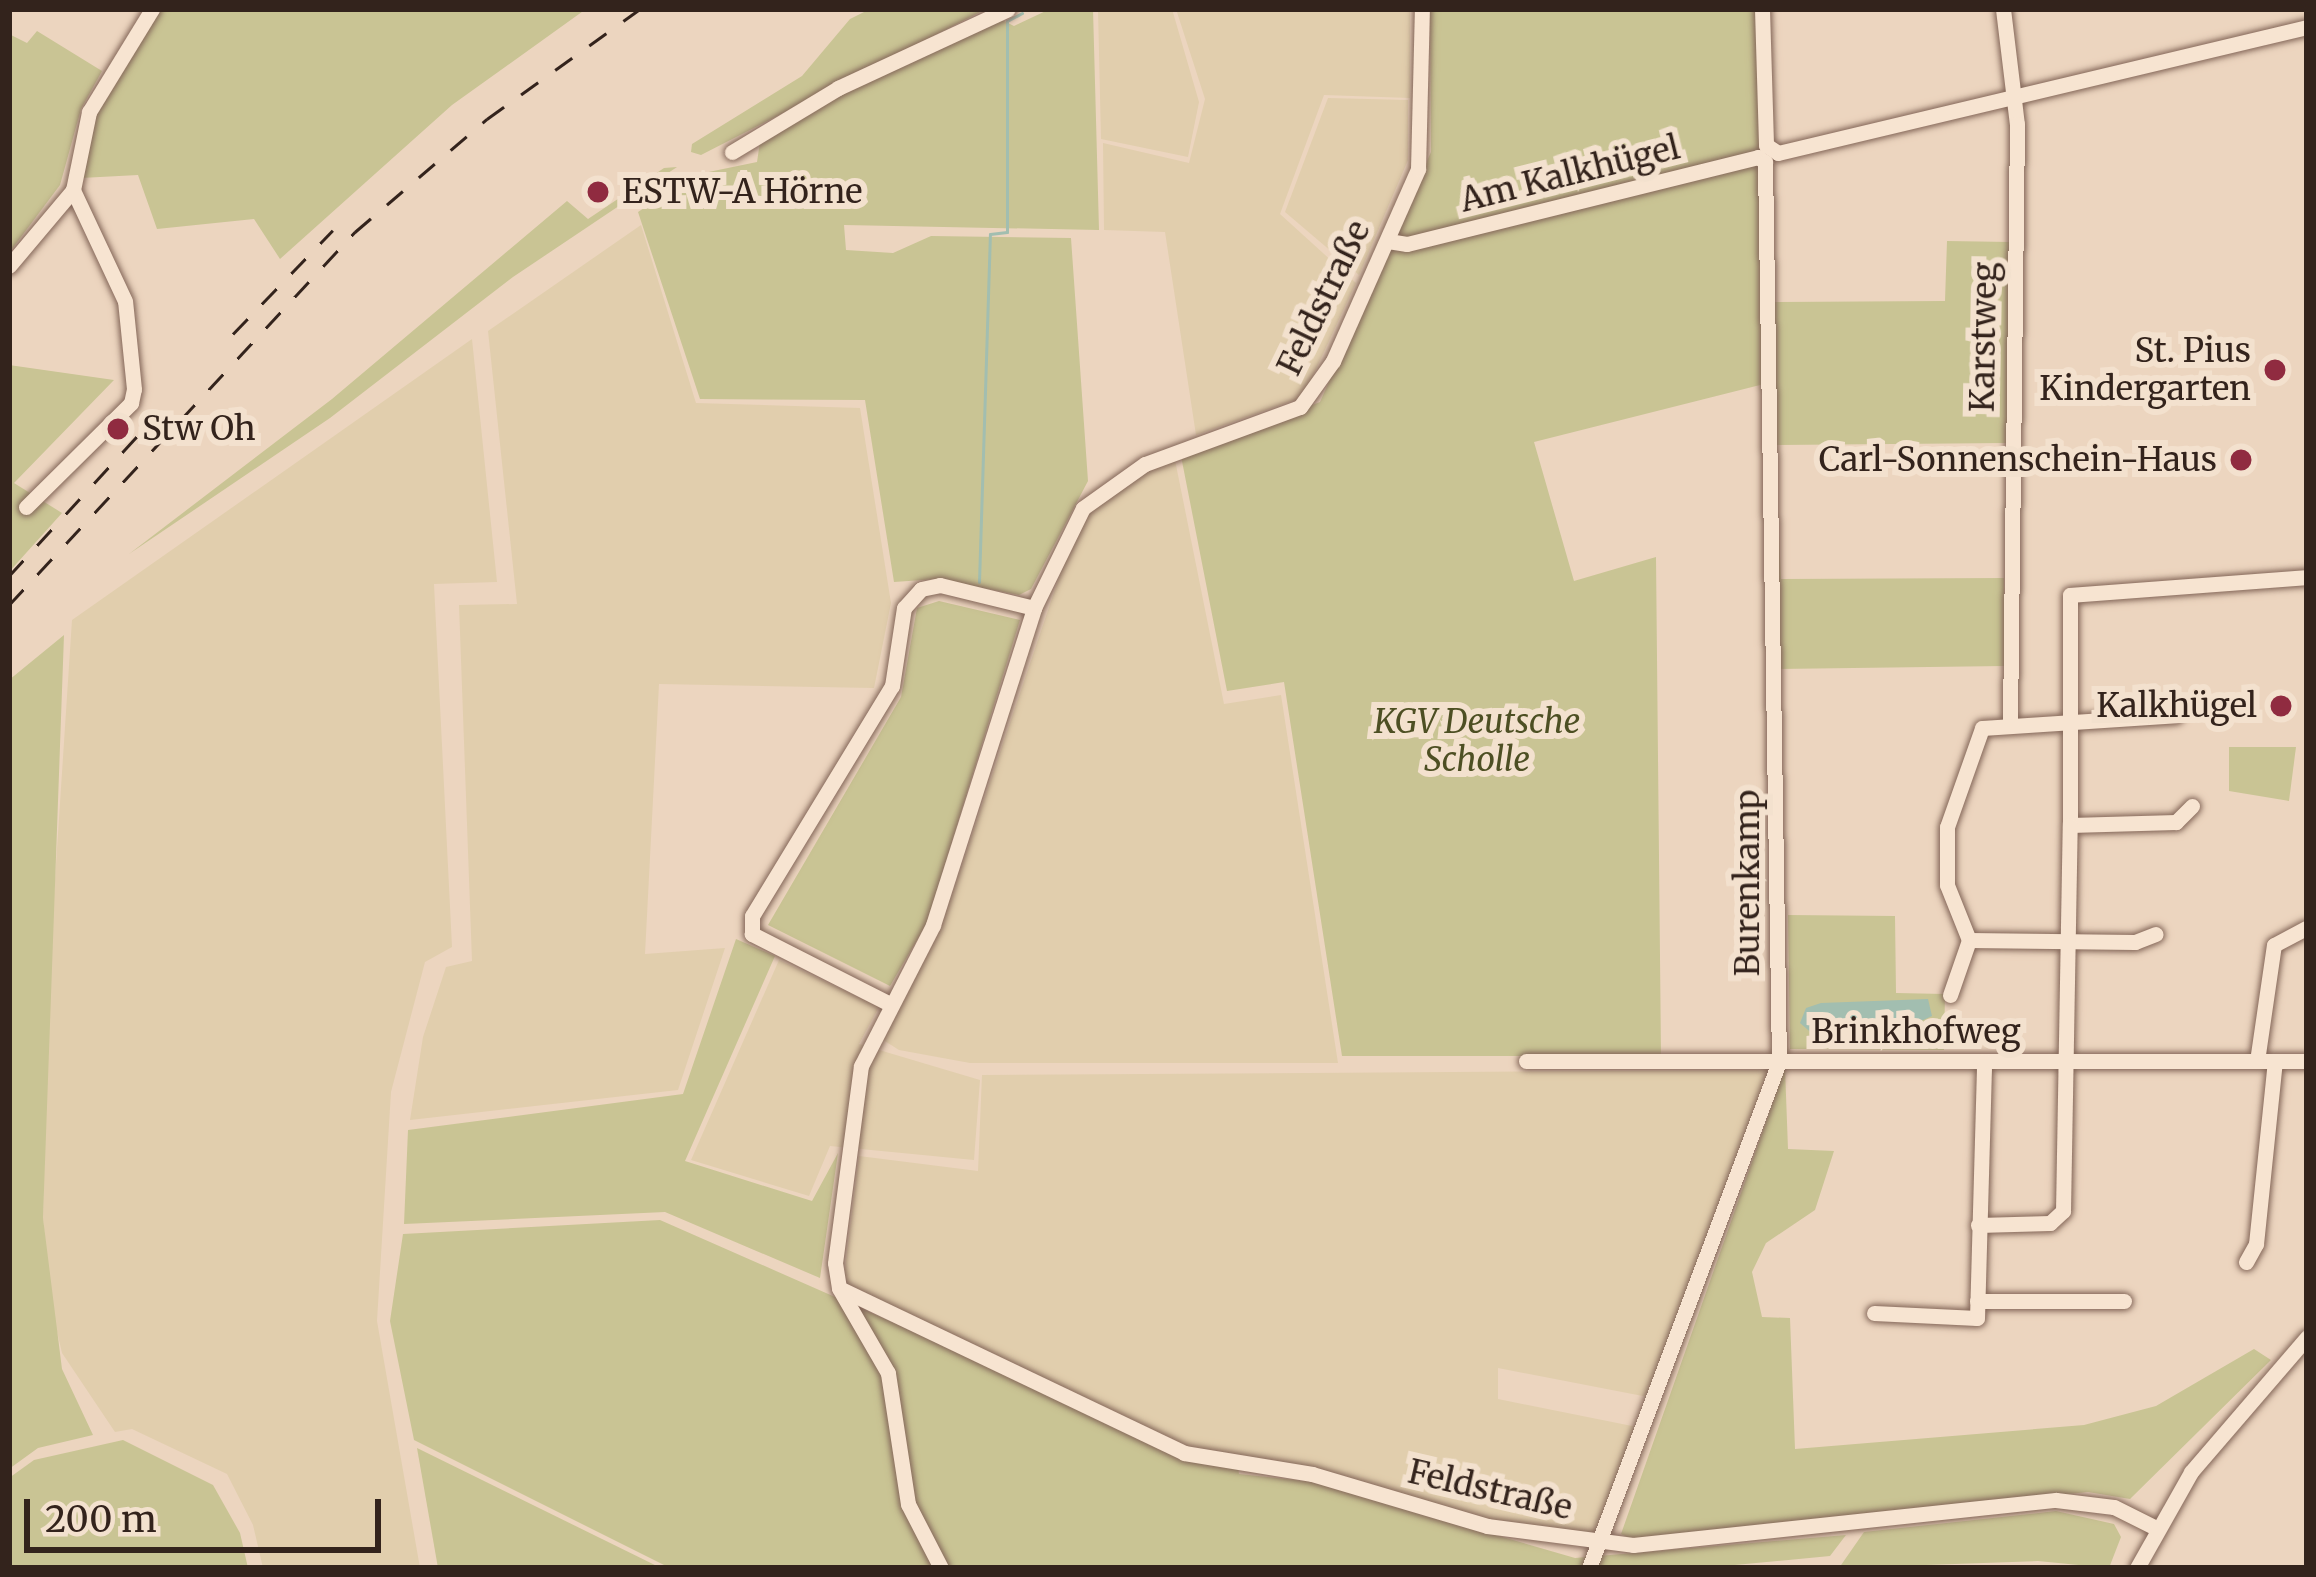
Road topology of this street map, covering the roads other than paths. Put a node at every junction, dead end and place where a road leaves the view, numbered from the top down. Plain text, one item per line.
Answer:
1 (1008, 9) edge
2 (1423, 9) edge
3 (1762, 9) edge
4 (2002, 9) edge
5 (151, 10) edge
6 (2307, 26) edge
7 (2017, 96) junction
8 (732, 152) dead end
9 (1768, 156) junction
10 (73, 190) junction
11 (1388, 241) junction
12 (9, 266) edge
13 (26, 507) dead end
14 (2307, 577) edge
15 (1034, 608) junction
16 (2176, 715) dead end
17 (2069, 721) junction
18 (2010, 722) junction
19 (2192, 806) dead end
20 (2070, 825) junction
21 (2306, 928) edge
22 (2156, 934) dead end
23 (1969, 940) junction
24 (2069, 942) junction
25 (1950, 994) dead end
26 (888, 1003) junction
27 (1526, 1061) dead end
28 (1984, 1061) junction
29 (2257, 1061) junction
30 (2275, 1061) junction
31 (2307, 1061) edge
32 (1779, 1062) junction
33 (2067, 1062) junction
34 (1978, 1226) junction
35 (2246, 1262) dead end
36 (844, 1291) junction
37 (2123, 1300) dead end
38 (1977, 1310) junction
39 (1874, 1313) dead end
40 (2307, 1337) edge
41 (2156, 1528) junction
42 (1601, 1545) junction
43 (941, 1568) edge
44 (1589, 1568) edge
45 (2137, 1568) edge

1 - 8 street
2 - 11 street, Feldstraße
3 - 9 street, Burenkamp
4 - 7 street
5 - 10 street
6 - 7 street, Am Kalkhügel
7 - 9 street, Am Kalkhügel
7 - 18 street, Karstweg
9 - 11 street, Am Kalkhügel
9 - 32 street, Burenkamp
10 - 12 street
10 - 13 street
11 - 15 street, Feldstraße
14 - 17 street
15 - 26 street, Feldstraße
15 - 26 street
16 - 17 street
17 - 18 street
17 - 20 street
18 - 23 street
19 - 20 street
20 - 24 street
21 - 29 street
22 - 24 street
23 - 24 street
23 - 25 street
24 - 33 street
26 - 36 street, Feldstraße
27 - 32 street, Brinkhofweg
28 - 32 street, Brinkhofweg
28 - 33 street, Brinkhofweg
28 - 34 street
29 - 30 street, Brinkhofweg
29 - 33 street, Brinkhofweg
30 - 31 street, Brinkhofweg
30 - 35 street
32 - 42 street, Burenkamp
33 - 34 street
34 - 38 street
36 - 42 street, Feldstraße
36 - 43 street, Feldstraße
37 - 38 street
38 - 39 street
40 - 41 street
41 - 42 street, Feldstraße
41 - 45 street
42 - 44 street, Burenkamp

